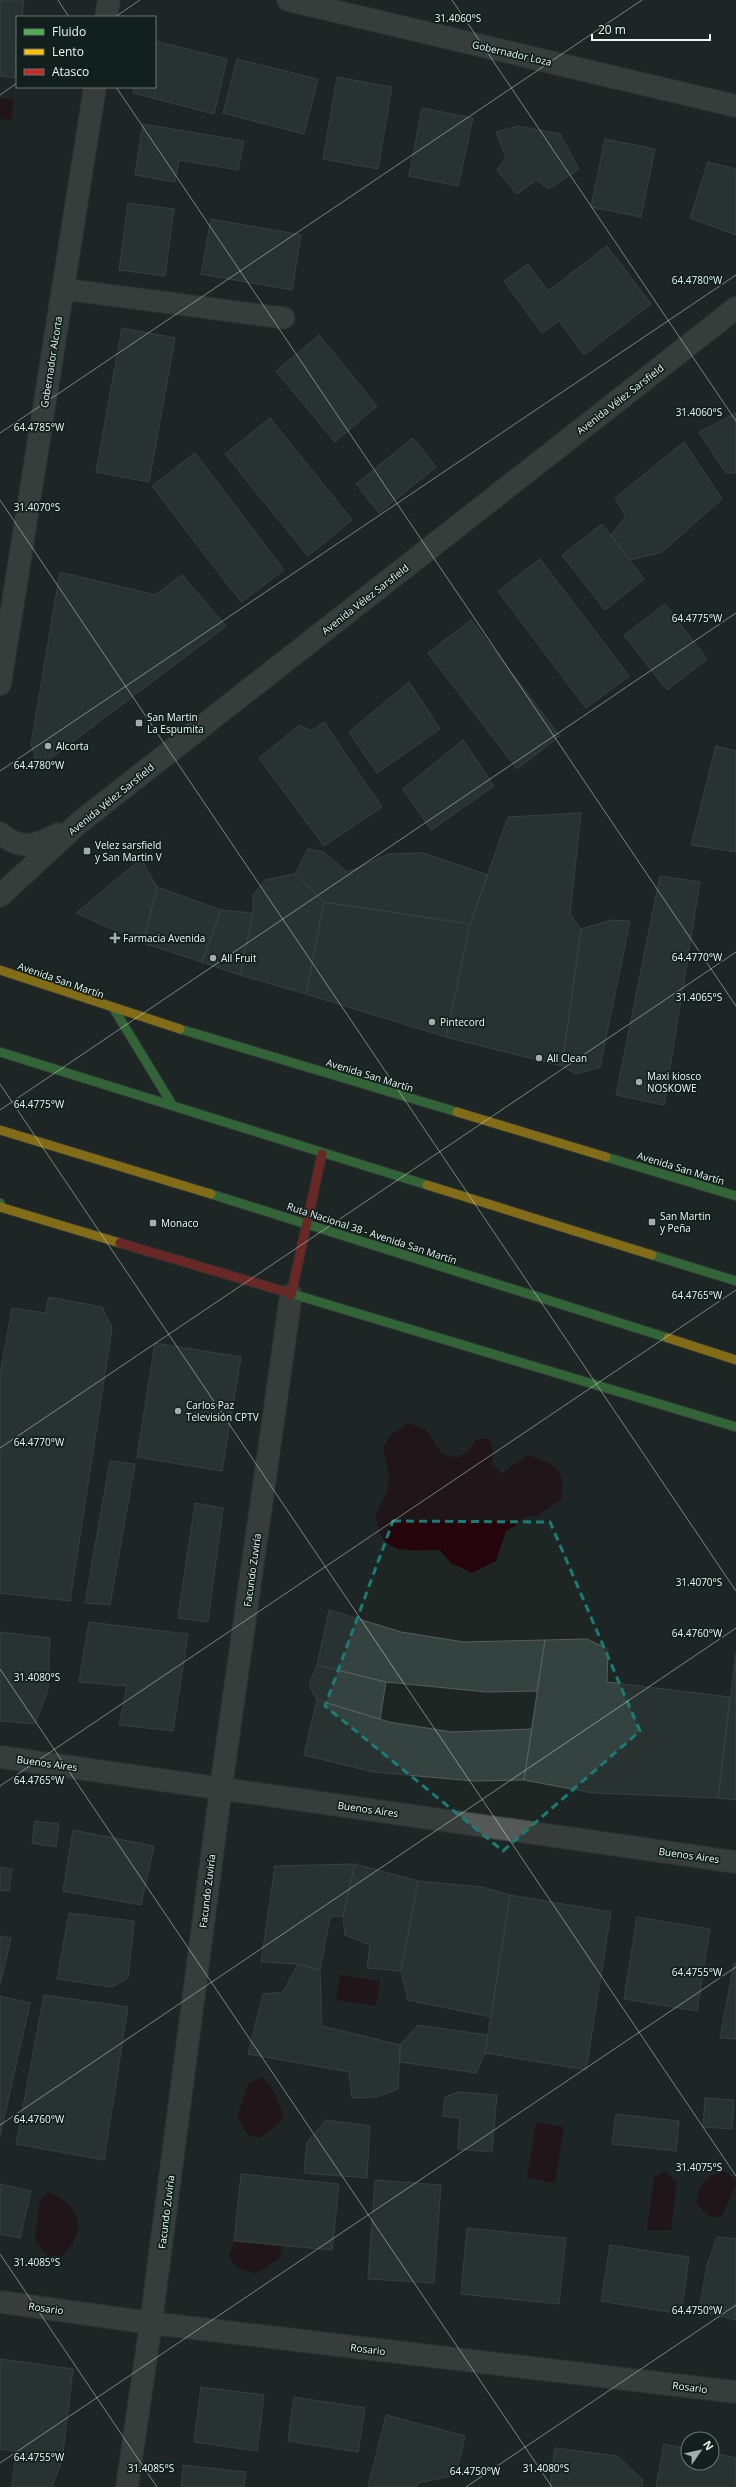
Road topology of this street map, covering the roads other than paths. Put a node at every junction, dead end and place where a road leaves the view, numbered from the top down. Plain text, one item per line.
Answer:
1 (109, 0) edge
2 (288, 0) edge
3 (106, 16) edge
4 (95, 88) edge
5 (736, 106) edge
6 (62, 289) junction
7 (736, 308) edge
8 (284, 318) dead end
9 (0, 684) edge
10 (80, 822) junction
11 (0, 833) edge
12 (0, 896) edge
13 (0, 970) edge
14 (114, 1010) junction
15 (0, 1052) edge
16 (173, 1106) junction
17 (0, 1130) edge
18 (322, 1154) junction
19 (736, 1196) edge
20 (1, 1206) edge
21 (305, 1223) junction
22 (736, 1281) edge
23 (291, 1295) junction
24 (736, 1360) edge
25 (736, 1427) edge
26 (0, 1756) edge
27 (221, 1787) junction
28 (736, 1862) edge
29 (0, 2302) edge
30 (151, 2323) junction
31 (736, 2392) edge
32 (127, 2487) edge

1 - 3 street
2 - 5 street, Gobernador Loza
4 - 6 street, Gobernador Alcorta
6 - 8 lane
6 - 9 street, Gobernador Alcorta
7 - 10 street, Avenida Vélez Sarsfield
10 - 11 street
10 - 12 street, Avenida Vélez Sarsfield
13 - 14 main road, Avenida San Martín
14 - 16 main road
14 - 19 main road, Avenida San Martín
15 - 16 main road
16 - 18 main road
17 - 21 main road, Ruta Nacional 38 - Avenida San Martín
18 - 21 main road
18 - 22 main road
20 - 23 main road
21 - 23 main road
21 - 24 main road, Ruta Nacional 38 - Avenida San Martín
23 - 25 main road
23 - 27 street, Facundo Zuviría
26 - 27 street, Buenos Aires
27 - 28 street, Buenos Aires
27 - 30 street, Facundo Zuviría
29 - 30 street, Rosario
30 - 31 street, Rosario
30 - 32 street, Facundo Zuviría

